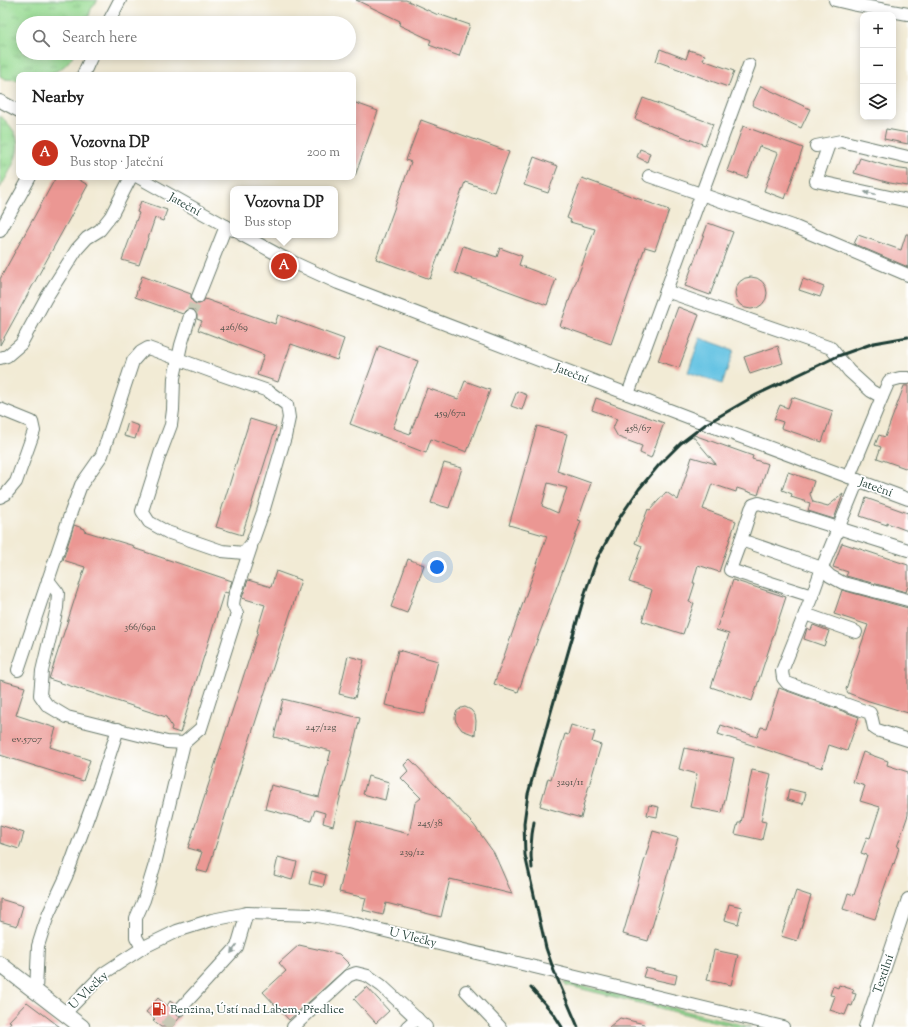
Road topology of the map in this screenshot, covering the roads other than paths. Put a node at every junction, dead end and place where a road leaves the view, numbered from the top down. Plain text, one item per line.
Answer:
1 (120, 0) edge
2 (835, 0) edge
3 (908, 14) edge
4 (112, 16) edge
5 (90, 60) edge
6 (749, 65) dead end
7 (84, 72) edge
8 (0, 101) edge
9 (16, 109) edge
10 (829, 144) junction
11 (816, 146) dead end
12 (908, 157) edge
13 (649, 176) dead end
14 (28, 180) edge
15 (130, 180) edge
16 (143, 180) edge
17 (702, 194) junction
18 (908, 201) edge
19 (229, 228) edge
20 (0, 231) edge
21 (248, 238) edge
22 (908, 274) edge
23 (666, 291) junction
24 (198, 297) tunnel mouth
25 (190, 316) tunnel mouth
26 (0, 358) edge
27 (178, 359) junction
28 (908, 378) edge
29 (628, 394) junction
30 (882, 397) junction
31 (0, 409) edge
32 (854, 479) junction
33 (0, 497) edge
34 (908, 498) edge
35 (839, 528) junction
36 (741, 540) junction
37 (252, 543) junction
38 (908, 550) edge
39 (822, 568) junction
40 (48, 580) junction
41 (812, 596) junction
42 (908, 600) edge
43 (805, 614) junction
44 (856, 632) dead end
45 (18, 670) dead end
46 (118, 730) junction
47 (908, 740) edge
48 (184, 743) junction
49 (908, 899) edge
50 (247, 913) junction
51 (144, 947) junction
52 (0, 964) edge
53 (36, 991) junction
54 (466, 991) dead end
55 (180, 1009) tunnel mouth
56 (65, 1013) junction
57 (417, 1018) junction
58 (82, 1027) edge
59 (293, 1027) edge
60 (407, 1027) edge
61 (426, 1027) edge
62 (500, 1027) edge
63 (783, 1027) edge
64 (865, 1027) edge

1 - 4 street
2 - 3 street
5 - 7 street
6 - 17 street
8 - 9 street
10 - 11 street
10 - 12 street
18 -> 10 street
13 - 17 street
14 - 20 street
15 - 26 street
16 - 19 street, Jateční
17 - 22 street
17 - 23 street
19 - 24 street
21 - 29 street, Jateční
23 - 29 street
23 - 30 street
25 - 27 street
27 - 37 street
27 - 37 street
27 - 40 street
28 - 30 street
29 - 32 street, Jateční
30 - 32 street
31 - 33 street
32 - 34 street, Jateční
32 - 35 street
35 - 36 street
35 - 38 street
35 - 39 street
36 - 39 street
36 - 41 street
37 - 48 street
39 - 41 street
39 - 42 street
40 - 45 street
40 - 46 street
41 - 43 street
43 - 44 street
43 - 47 street
46 - 48 street
46 - 53 street
48 - 51 street
49 - 64 street, Textilní
50 - 51 street, U Vlečky
50 -> 55 street
50 - 63 street, U Vlečky
51 - 56 street, U Vlečky
52 - 53 main road
53 - 56 main road
54 - 62 street
56 - 58 main road
57 - 59 street
57 - 60 street
57 - 61 street

